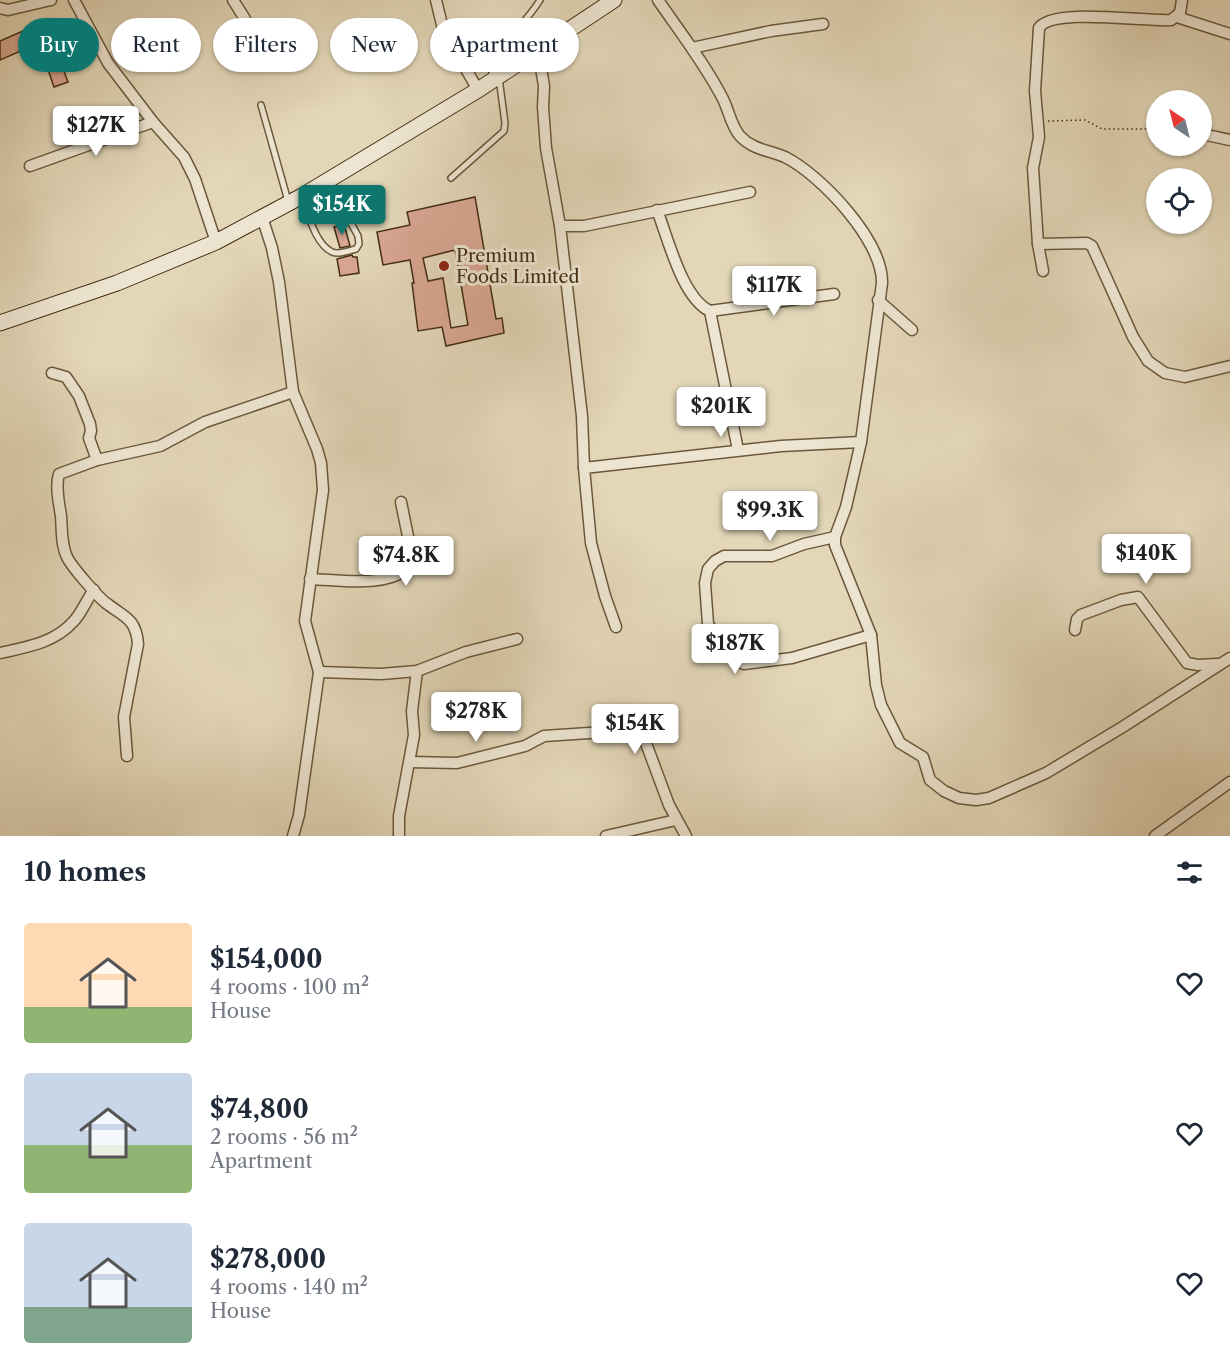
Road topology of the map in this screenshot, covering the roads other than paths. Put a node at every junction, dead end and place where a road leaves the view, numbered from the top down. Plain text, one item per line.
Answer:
1 (51, 0) edge
2 (74, 0) edge
3 (233, 0) edge
4 (436, 0) edge
5 (540, 0) edge
6 (614, 0) edge
7 (658, 0) edge
8 (1182, 0) edge
9 (0, 8) edge
10 (1177, 17) junction
11 (244, 18) edge
12 (579, 23) edge
13 (823, 24) dead end
14 (1230, 34) edge
15 (692, 48) junction
16 (504, 72) edge
17 (542, 72) edge
18 (489, 82) junction
19 (261, 105) dead end
20 (153, 122) junction
21 (1212, 136) edge
22 (1230, 140) edge
23 (30, 166) dead end
24 (451, 178) dead end
25 (327, 180) junction
26 (750, 192) dead end
27 (295, 199) junction
28 (657, 210) junction
29 (262, 217) junction
30 (560, 226) junction
31 (216, 242) junction
32 (1038, 244) junction
33 (1043, 270) dead end
34 (834, 294) dead end
35 (878, 300) junction
36 (710, 312) junction
37 (0, 323) edge
38 (912, 330) dead end
39 (1230, 366) edge
40 (52, 373) dead end
41 (293, 392) junction
42 (861, 442) junction
43 (738, 450) junction
44 (97, 460) junction
45 (584, 468) junction
46 (401, 502) dead end
47 (835, 537) junction
48 (310, 579) junction
49 (94, 590) junction
50 (616, 627) dead end
51 (1075, 630) dead end
52 (871, 635) junction
53 (517, 639) dead end
54 (0, 653) edge
55 (1225, 661) edge
56 (417, 671) junction
57 (319, 672) junction
58 (127, 756) dead end
59 (410, 762) junction
60 (1230, 782) edge
61 (676, 820) junction
62 (293, 836) edge
63 (399, 836) edge
64 (606, 836) edge
65 (686, 836) edge
66 (1155, 836) edge

1 - 9 street
2 - 20 street
3 - 11 street
4 - 18 street
5 - 18 lane
6 - 12 main road
7 - 15 street
8 - 10 street
10 - 14 street
10 - 32 street
13 - 15 street
15 - 35 street
16 - 18 main road
17 - 30 street
18 - 24 lane
18 - 25 main road
19 - 27 lane
20 - 23 street
20 - 31 street
21 - 22 street
25 - 27 main road
25 - 27 lane
26 - 28 street
27 - 29 main road
28 - 30 street
28 - 36 street
29 - 31 main road
29 - 41 street
30 - 45 street
31 - 37 main road
32 - 33 street
32 - 39 street
34 - 36 street
35 - 38 street
35 - 42 street
36 - 43 street
40 - 44 street
41 - 44 street
41 - 48 street
42 - 43 street
42 - 47 street
43 - 45 street
44 - 49 street
45 - 50 street
46 - 48 street
47 - 52 street
47 - 52 street
48 - 57 street
49 - 54 street
49 - 58 street
51 - 55 street
52 - 55 street
53 - 56 street
56 - 57 street
56 - 59 street
57 - 62 street
59 - 61 street
59 - 63 street
60 - 66 street
61 - 64 street
61 - 65 street

